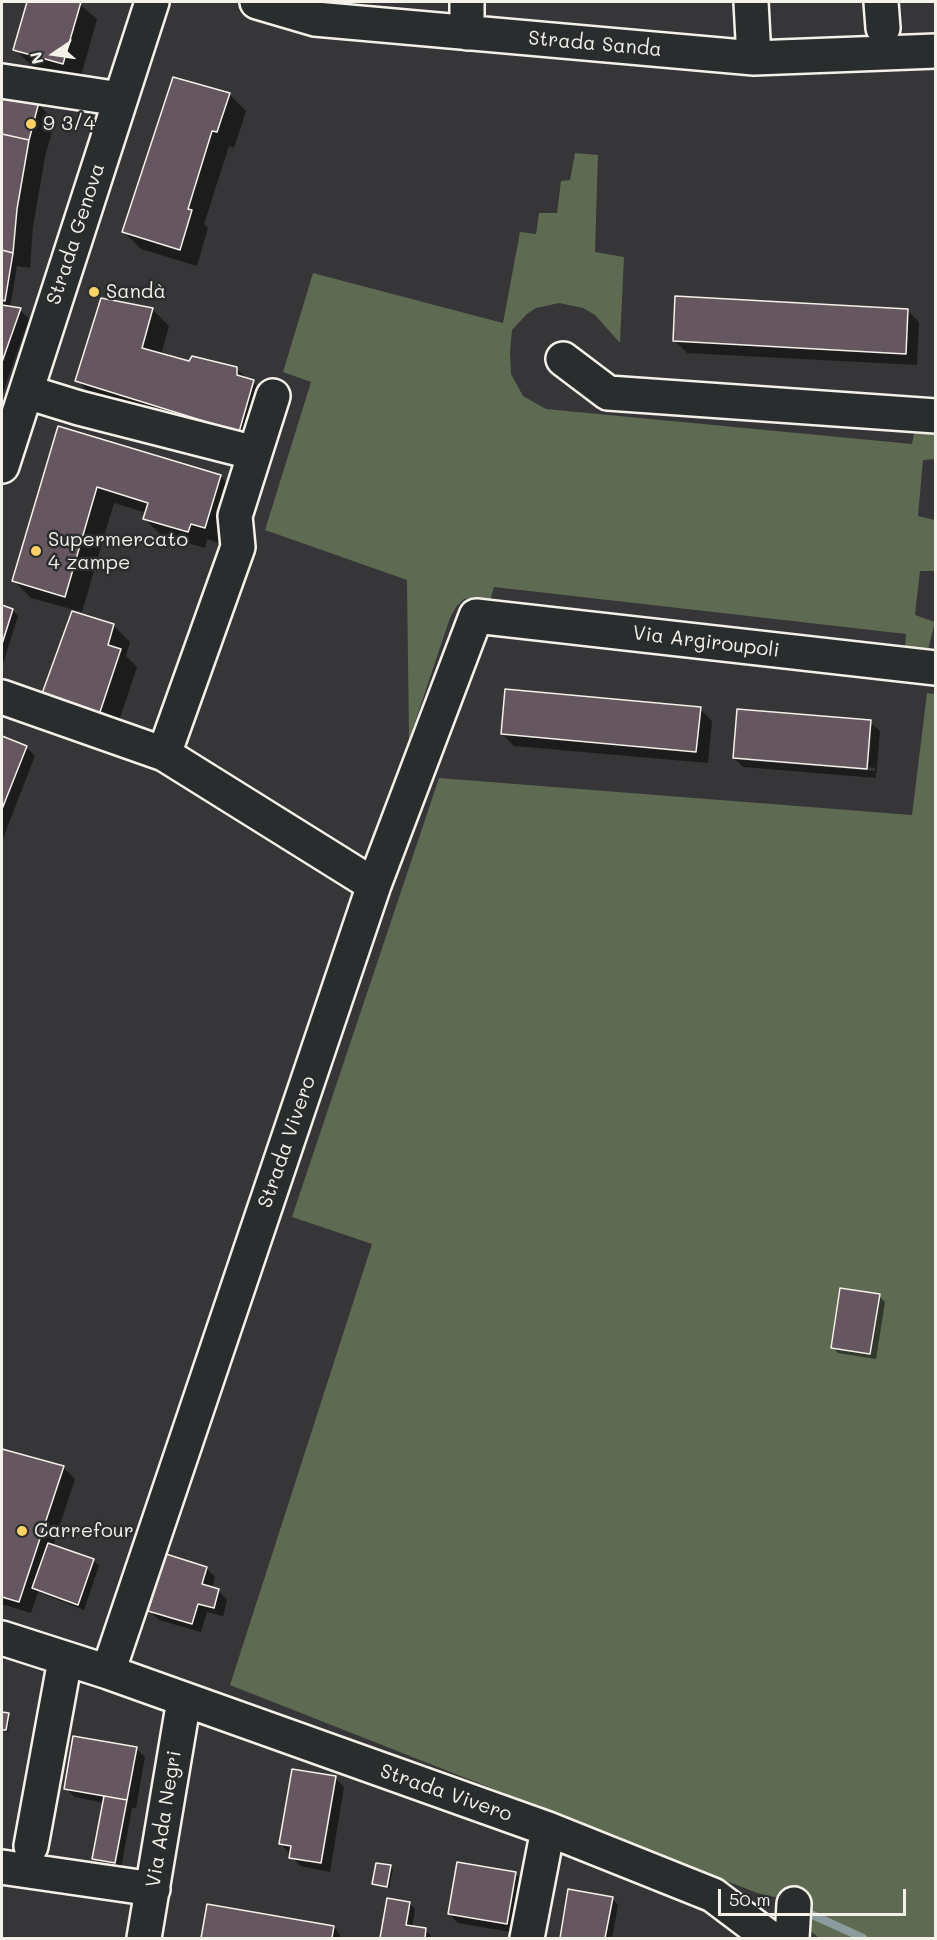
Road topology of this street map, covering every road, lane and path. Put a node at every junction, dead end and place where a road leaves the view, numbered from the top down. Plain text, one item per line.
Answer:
1 (152, 2) edge
2 (257, 2) edge
3 (751, 2) edge
4 (467, 17) edge
5 (936, 51) edge
6 (754, 58) junction
7 (2, 81) edge
8 (120, 99) junction
9 (562, 359) dead end
10 (27, 392) junction
11 (273, 396) dead end
12 (936, 416) edge
13 (255, 453) junction
14 (2, 466) edge
15 (476, 616) joint
16 (936, 669) edge
17 (2, 697) edge
18 (164, 754) junction
19 (374, 885) junction
20 (2, 1638) edge
21 (65, 1660) junction
22 (108, 1672) junction
23 (184, 1700) junction
24 (548, 1829) junction
25 (31, 1846) dead end
26 (2, 1867) edge
27 (153, 1889) junction
28 (794, 1904) dead end
29 (144, 1938) edge
30 (527, 1938) edge
31 (770, 1938) edge
32 (792, 1938) edge

1 - 8 street, Strada Genova
2 - 4 street, Strada Sanda
3 - 6 street
4 - 6 street, Strada Sanda
5 - 6 street, Strada Sanda
7 - 8 street
8 - 10 street, Strada Genova
9 - 12 street
10 - 13 street
10 - 14 street, Strada Genova
11 - 13 street
13 - 18 street
15 - 16 street, Via Argiroupoli
15 - 19 street, Strada Vivero
17 - 18 street
18 - 19 street
19 - 22 street, Strada Vivero
20 - 21 street, Strada Vivero
21 - 22 street, Strada Vivero
21 - 25 street
22 - 23 street, Strada Vivero
23 - 24 street, Strada Vivero
23 - 27 street, Via Ada Negri
24 - 30 street
24 - 31 street, Strada Vivero
26 - 27 street
27 - 29 street, Via Ada Negri
28 - 32 street

